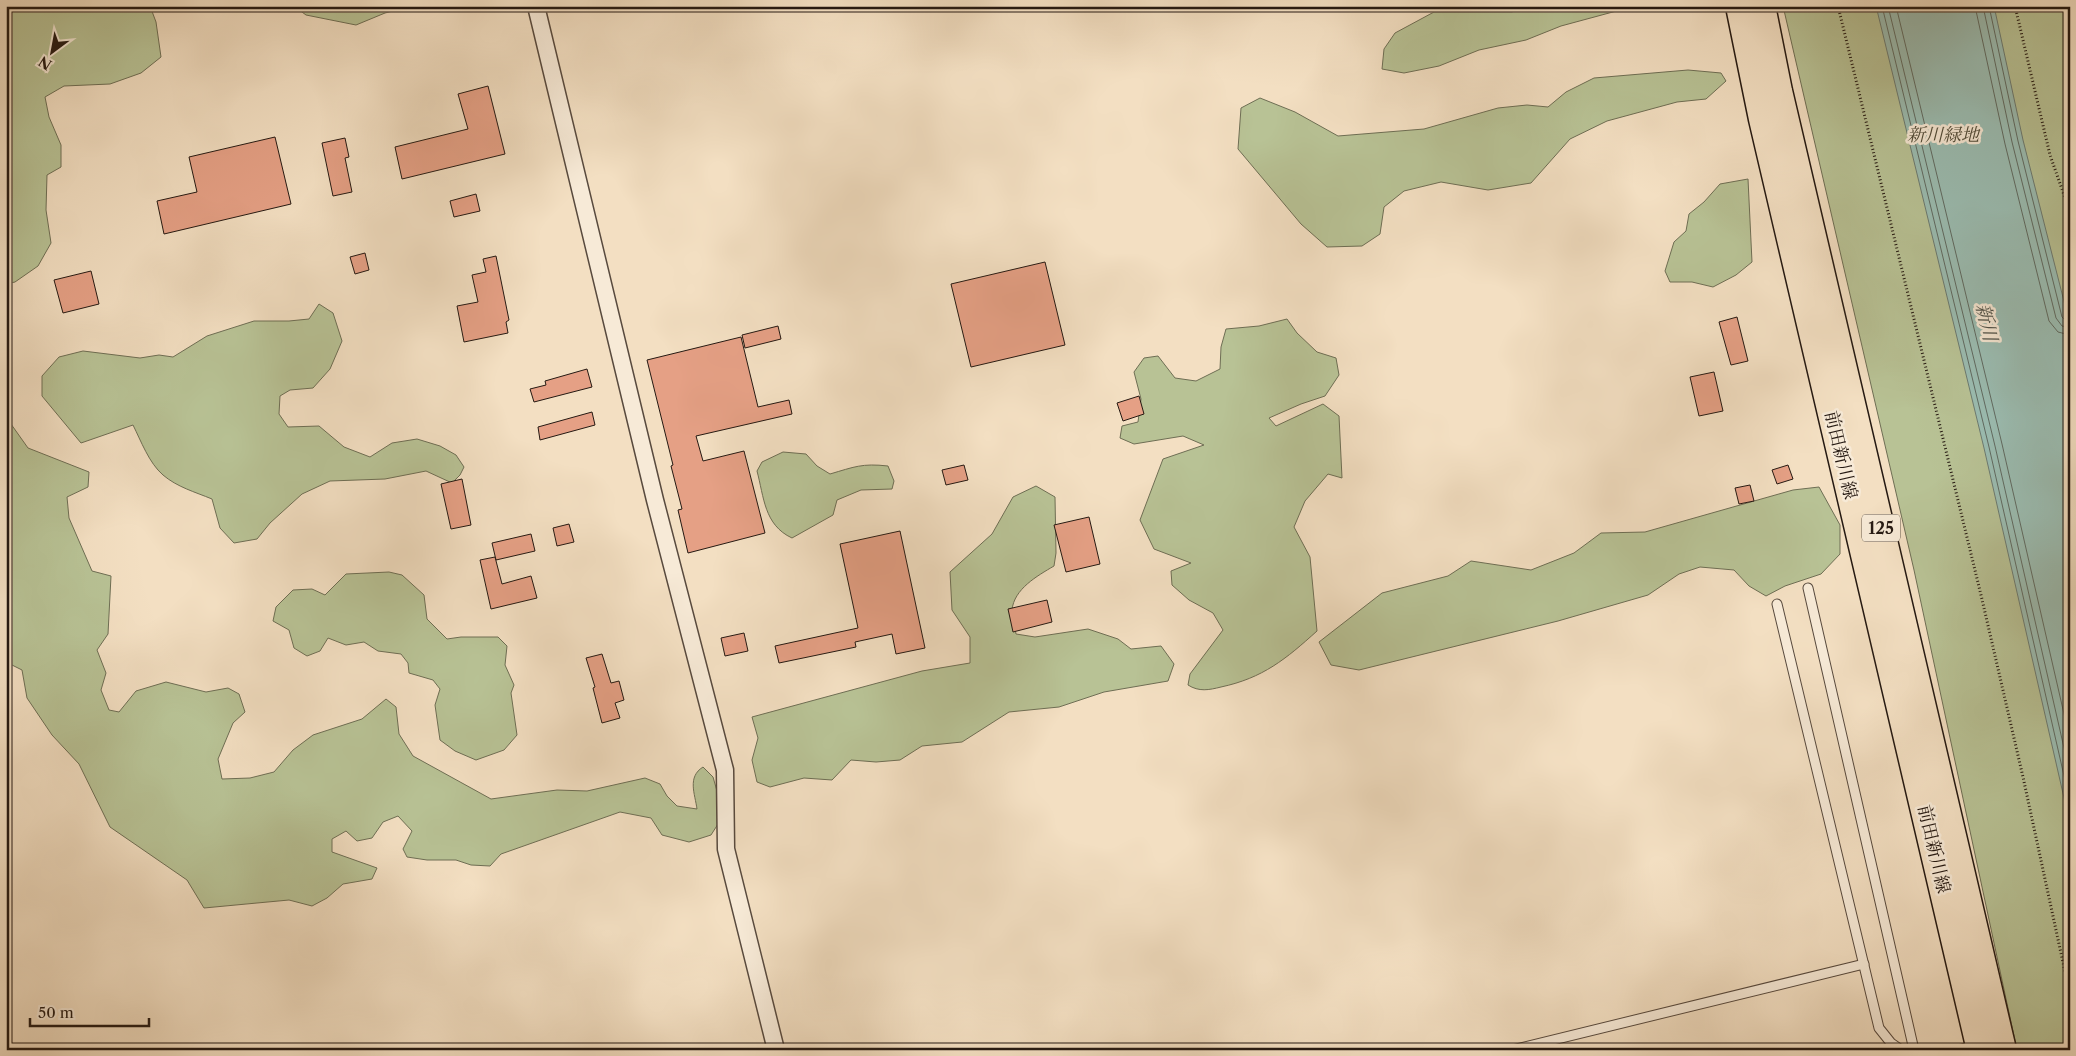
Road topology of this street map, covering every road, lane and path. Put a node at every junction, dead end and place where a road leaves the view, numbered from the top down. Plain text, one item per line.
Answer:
1 (536, 6) edge
2 (1738, 6) edge
3 (1762, 6) edge
4 (1838, 6) edge
5 (2015, 6) edge
6 (2066, 6) edge
7 (2070, 35) edge
8 (2070, 212) edge
9 (1808, 588) dead end
10 (1777, 604) dead end
11 (1864, 964) junction
12 (2070, 995) edge
13 (1984, 1047) edge
14 (776, 1050) edge
15 (1512, 1050) edge
16 (1901, 1050) edge
17 (1914, 1050) edge

1 - 14 street
2 - 13 main road, 前田新川線 / 125
3 - 13 main road, 前田新川線 / 125
4 - 12 path
5 - 8 path
6 - 7 path
9 - 17 lane
10 - 11 lane
11 - 15 lane
11 - 16 lane

